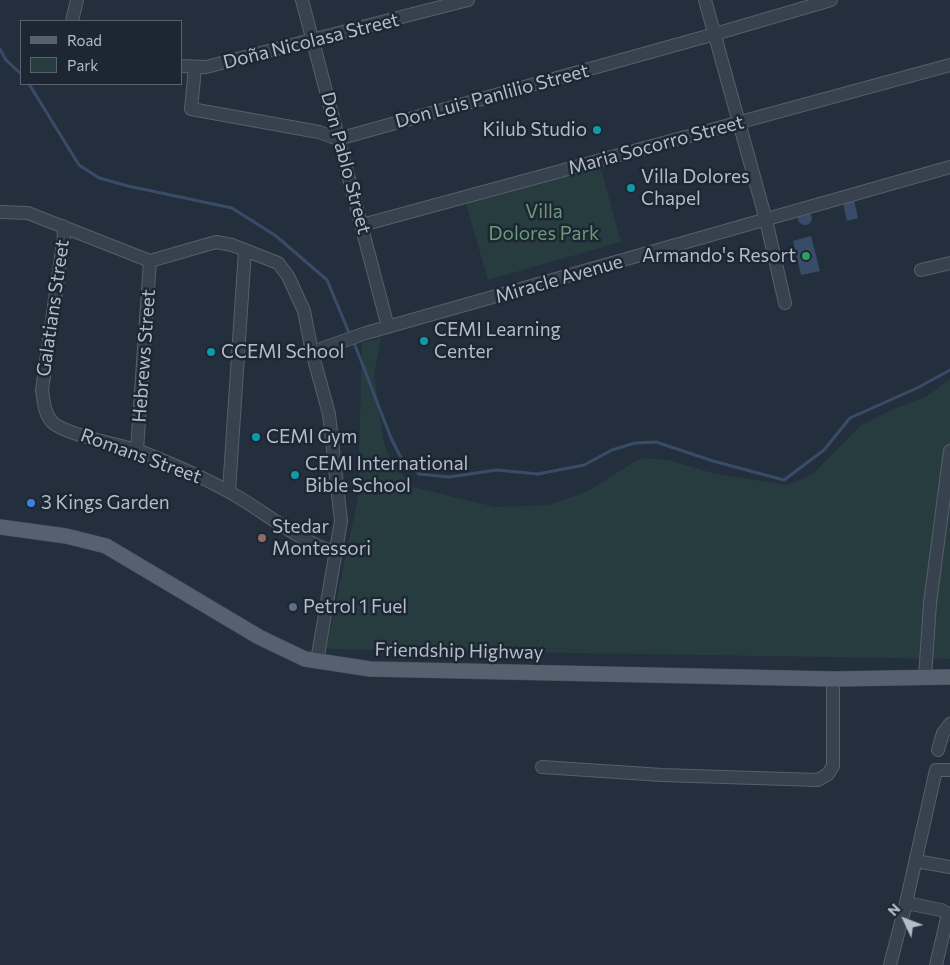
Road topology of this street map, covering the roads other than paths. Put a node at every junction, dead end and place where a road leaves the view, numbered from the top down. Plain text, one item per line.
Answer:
1 (77, 0) edge
2 (302, 0) edge
3 (468, 0) edge
4 (705, 0) edge
5 (830, 0) edge
6 (72, 20) edge
7 (716, 34) junction
8 (314, 41) junction
9 (950, 65) edge
10 (182, 66) edge
11 (195, 68) junction
12 (739, 122) junction
13 (338, 139) junction
14 (950, 167) edge
15 (0, 212) edge
16 (766, 220) junction
17 (362, 225) junction
18 (63, 226) junction
19 (245, 250) junction
20 (150, 261) junction
21 (950, 263) edge
22 (921, 270) dead end
23 (785, 303) dead end
24 (388, 327) junction
25 (312, 352) junction
26 (42, 390) joint
27 (137, 450) junction
28 (950, 451) edge
29 (229, 491) junction
30 (0, 527) edge
31 (337, 553) junction
32 (317, 662) junction
33 (950, 677) edge
34 (925, 678) junction
35 (833, 679) junction
36 (950, 724) edge
37 (938, 750) dead end
38 (542, 767) dead end
39 (950, 770) edge
40 (916, 862) junction
41 (950, 867) edge
42 (906, 903) junction
43 (890, 965) edge
44 (936, 965) edge

1 - 6 street
2 - 8 street, Don Pablo Street
3 - 8 street, Doña Nicolasa Street
4 - 7 street
5 - 7 street, Don Luis Panlilio Street
7 - 12 street
7 - 13 street, Don Luis Panlilio Street
8 - 11 street, Doña Nicolasa Street
8 - 13 street, Don Pablo Street
9 - 12 street, Maria Socorro Street
10 - 11 street, Doña Nicolasa Street
11 - 13 street
12 - 16 street
12 - 17 street, Maria Socorro Street
13 - 17 street, Don Pablo Street
14 - 16 street, Miracle Avenue
15 - 18 street
16 - 23 street
16 - 24 street, Miracle Avenue
17 - 24 street, Don Pablo Street
18 - 20 street
18 - 26 street, Galatians Street
19 - 20 street
19 - 25 street
19 - 29 street
20 - 27 street, Hebrews Street
21 - 22 street
24 - 25 street, Miracle Avenue
25 - 31 street
26 - 27 street, Romans Street
27 - 29 street, Romans Street
28 - 34 street
29 - 31 street, Romans Street
30 - 32 main road, Friendship Highway
31 - 32 street
32 - 35 main road, Friendship Highway
33 - 34 main road, Friendship Highway
34 - 35 main road, Friendship Highway
35 - 38 street
36 - 37 street
39 - 40 street
40 - 41 street
40 - 42 street
42 - 43 street
42 - 44 street

